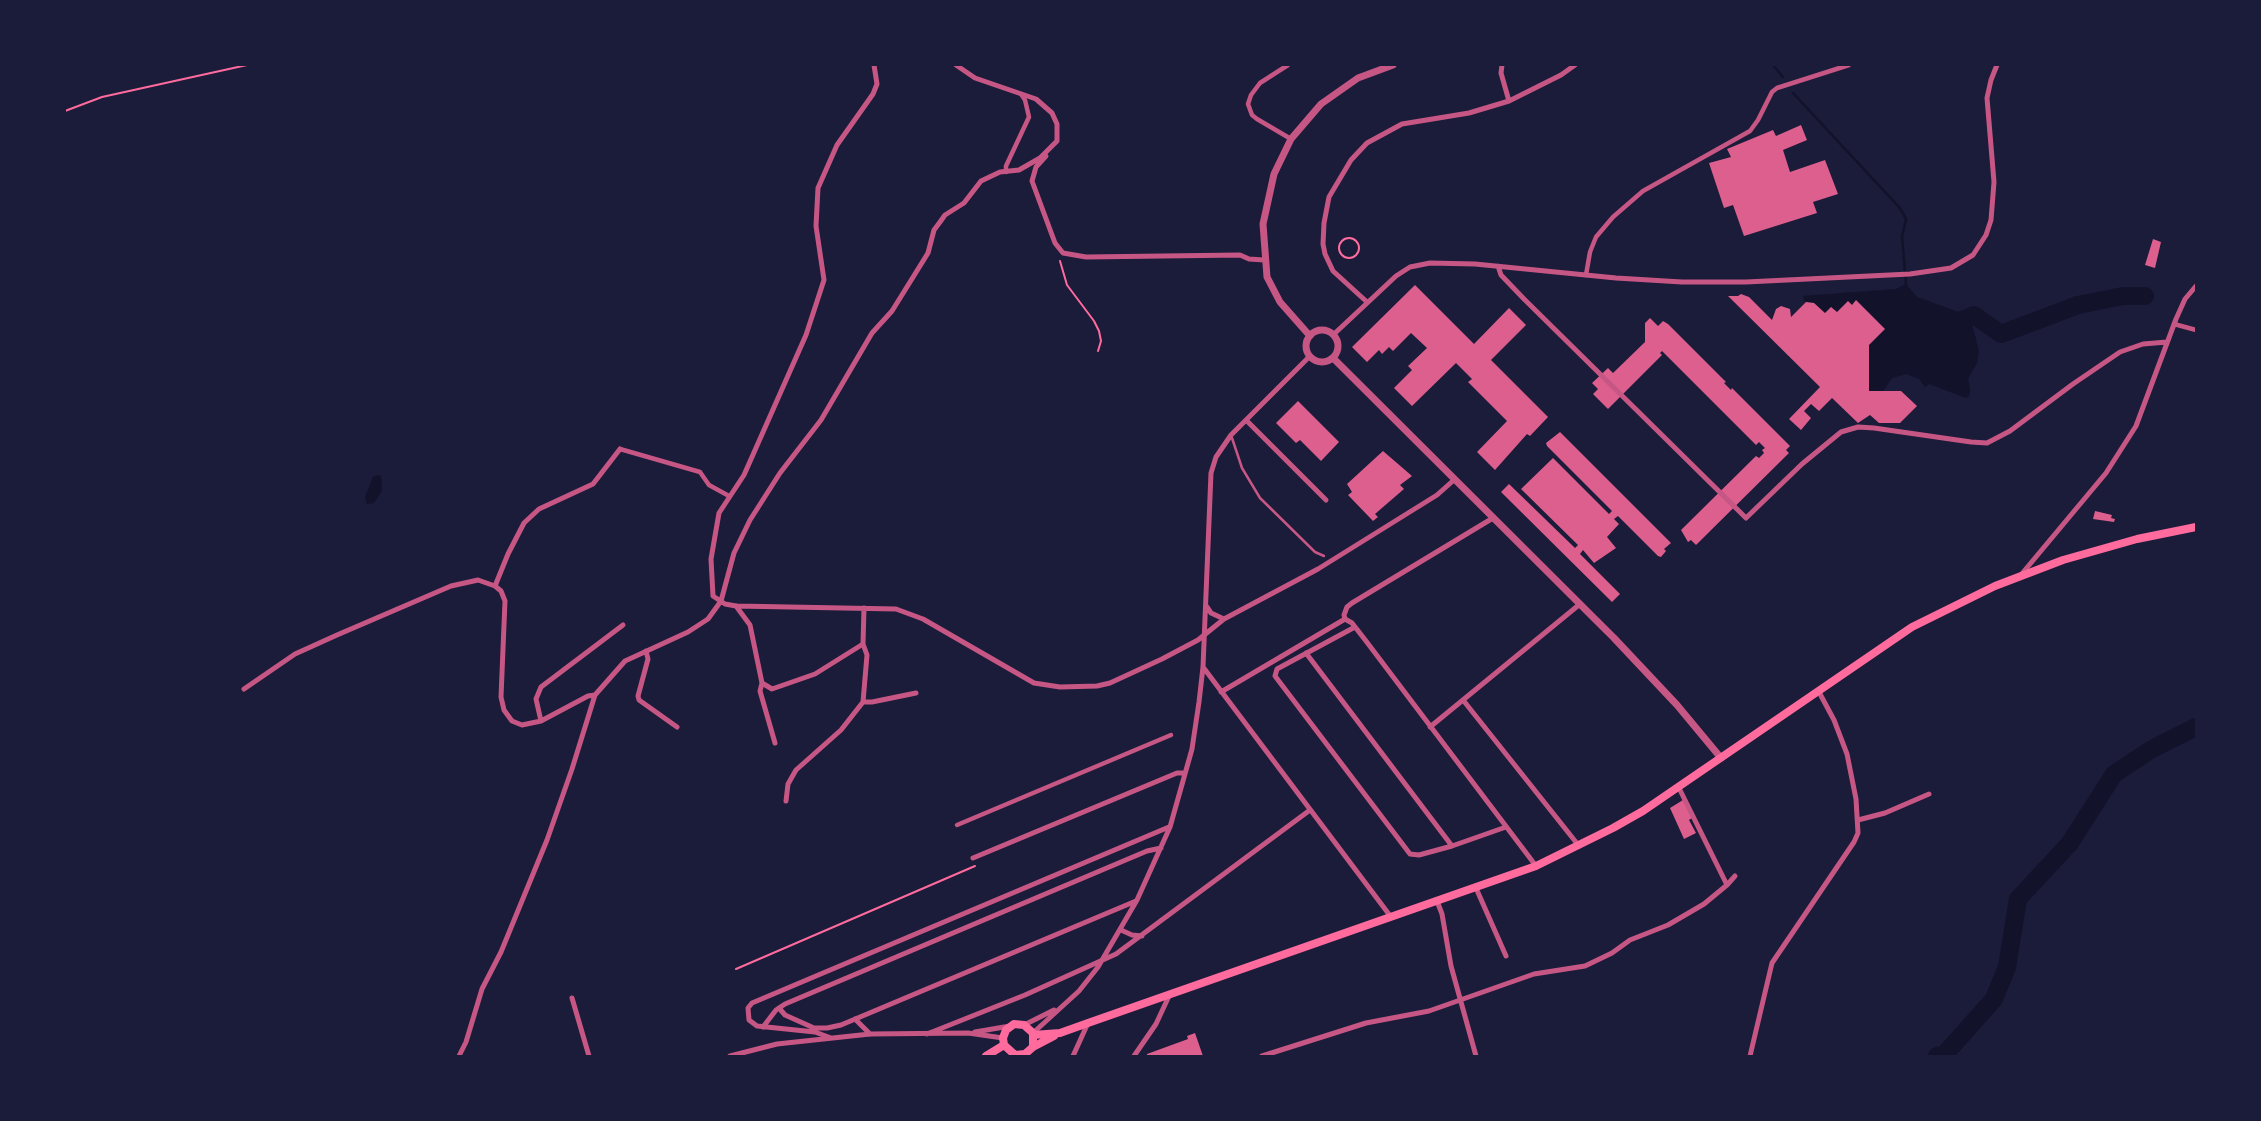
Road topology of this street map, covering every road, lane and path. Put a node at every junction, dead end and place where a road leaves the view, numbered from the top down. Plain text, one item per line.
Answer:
1 (247, 65) edge
2 (873, 65) edge
3 (956, 65) edge
4 (1288, 65) edge
5 (1393, 65) edge
6 (1502, 65) edge
7 (1575, 65) edge
8 (1849, 65) edge
9 (1997, 65) edge
10 (1021, 94) junction
11 (1509, 101) junction
12 (65, 111) edge
13 (1291, 139) junction
14 (1046, 153) junction
15 (1006, 172) junction
16 (1059, 249) junction
17 (1341, 254) joint
18 (1264, 260) junction
19 (1498, 266) junction
20 (1586, 275) junction
21 (2196, 286) edge
22 (1367, 302) junction
23 (2174, 324) junction
24 (2196, 330) edge
25 (1333, 335) junction
26 (1310, 336) junction
27 (2167, 342) junction
28 (2151, 343) junction
29 (1098, 351) dead end
30 (2164, 351) junction
31 (1310, 356) junction
32 (1333, 358) junction
33 (1246, 420) junction
34 (1231, 435) junction
35 (620, 449) joint
36 (1455, 479) junction
37 (729, 496) junction
38 (1326, 500) dead end
39 (1493, 517) junction
40 (2196, 527) edge
41 (1324, 556) dead end
42 (2020, 576) junction
43 (495, 586) junction
44 (721, 601) junction
45 (1206, 604) junction
46 (1580, 604) junction
47 (736, 606) junction
48 (864, 608) junction
49 (1224, 619) junction
50 (1345, 619) junction
51 (624, 625) dead end
52 (1355, 627) junction
53 (1205, 633) junction
54 (863, 643) junction
55 (646, 651) junction
56 (1306, 653) junction
57 (1203, 667) junction
58 (762, 683) junction
59 (244, 689) dead end
60 (916, 692) dead end
61 (1221, 692) junction
62 (1819, 692) junction
63 (595, 695) junction
64 (1463, 701) junction
65 (863, 702) junction
66 (541, 721) junction
67 (677, 727) dead end
68 (1430, 727) junction
69 (1171, 735) dead end
70 (775, 743) dead end
71 (1721, 758) junction
72 (1185, 773) junction
73 (1678, 786) junction
74 (1929, 794) dead end
75 (786, 801) dead end
76 (1310, 810) junction
77 (1858, 820) junction
78 (957, 825) dead end
79 (1170, 827) junction
80 (1506, 827) junction
81 (1452, 846) junction
82 (1579, 846) junction
83 (1161, 848) junction
84 (973, 858) dead end
85 (975, 866) dead end
86 (1536, 866) junction
87 (1735, 876) dead end
88 (1727, 885) junction
89 (1476, 888) junction
90 (1137, 900) junction
91 (1437, 901) junction
92 (1391, 917) junction
93 (1121, 930) junction
94 (1142, 936) junction
95 (1506, 956) dead end
96 (1102, 961) junction
97 (736, 969) dead end
98 (1170, 995) junction
99 (572, 998) dead end
100 (1462, 1001) junction
101 (1060, 1007) junction
102 (779, 1008) junction
103 (971, 1018) junction
104 (855, 1019) junction
105 (1088, 1023) junction
106 (841, 1025) junction
107 (1024, 1025) junction
108 (1010, 1026) junction
109 (763, 1027) junction
110 (1060, 1032) junction
111 (870, 1034) junction
112 (927, 1034) junction
113 (967, 1034) junction
114 (1033, 1034) junction
115 (841, 1037) junction
116 (831, 1038) junction
117 (1004, 1042) junction
118 (1033, 1047) junction
119 (1009, 1055) edge
120 (459, 1056) edge
121 (589, 1056) edge
122 (730, 1056) edge
123 (986, 1056) edge
124 (1073, 1056) edge
125 (1134, 1056) edge
126 (1264, 1056) edge
127 (1476, 1056) edge
128 (1750, 1056) edge

1 - 12 path
2 - 37 street
3 - 10 street
4 - 13 street
5 - 13 street
6 - 11 street
7 - 11 street
8 - 20 street
9 - 20 street
10 - 14 street
10 - 15 street
11 - 22 street
13 - 18 street
14 - 15 street
14 - 16 street
15 - 44 street
16 - 18 street
16 - 29 path
17 - 17 path
18 - 26 street
19 - 20 street
19 - 22 street
19 - 28 street
21 - 23 street
22 - 25 street
23 - 24 street
23 - 27 street
25 - 26 street
25 - 32 street
26 - 31 street
27 - 28 street
27 - 30 street
28 - 30 street
30 - 42 street
31 - 32 street
31 - 33 street
32 - 36 street
33 - 34 street
33 - 38 street
34 - 41 lane
34 - 45 street
35 - 37 street
35 - 43 street
36 - 39 street
36 - 49 street
37 - 44 street
39 - 46 street
39 - 50 street
40 - 42 main road
42 - 62 main road
43 - 59 street
43 - 66 street
44 - 47 street
44 - 55 street
45 - 49 street
45 - 53 street
46 - 64 street
46 - 71 street
47 - 48 street
47 - 58 street
48 - 53 street
48 - 54 street
49 - 53 street
50 - 52 street
50 - 61 street
51 - 66 street
52 - 56 street
52 - 68 street
53 - 57 street
54 - 58 street
54 - 65 street
55 - 63 street
55 - 67 street
56 - 81 street
56 - 81 street
57 - 61 street
57 - 72 street
58 - 70 street
60 - 65 street
61 - 76 street
62 - 71 main road
62 - 77 street
63 - 66 street
63 - 120 street
64 - 68 street
64 - 82 street
65 - 75 street
68 - 80 street
69 - 78 street
71 - 73 main road
72 - 79 street
72 - 84 street
73 - 82 main road
73 - 88 street
74 - 77 street
76 - 92 street
76 - 94 street
77 - 128 street
79 - 83 street
79 - 109 street
80 - 81 street
80 - 86 street
82 - 86 main road
83 - 90 street
83 - 102 street
85 - 97 path
86 - 89 main road
87 - 88 street
88 - 100 street
89 - 91 main road
89 - 95 street
90 - 93 street
90 - 104 street
91 - 92 main road
91 - 100 street
92 - 98 main road
93 - 94 street
93 - 96 street
94 - 96 street
96 - 101 street
96 - 103 street
98 - 105 main road
98 - 125 street
99 - 121 street
100 - 126 street
100 - 127 street
101 - 107 street
101 - 114 street
102 - 106 street
102 - 109 street
103 - 112 street
103 - 113 street
104 - 106 street
104 - 111 street
105 - 110 main road
105 - 124 street
106 - 115 street
107 - 108 main road
107 - 114 main road
108 - 113 street
108 - 117 main road
109 - 116 street
110 - 114 main road
110 - 118 main road
111 - 112 street
111 - 115 street
112 - 113 street
113 - 117 street
114 - 118 main road
115 - 116 street
116 - 122 street
117 - 119 main road
117 - 123 main road
118 - 119 main road

